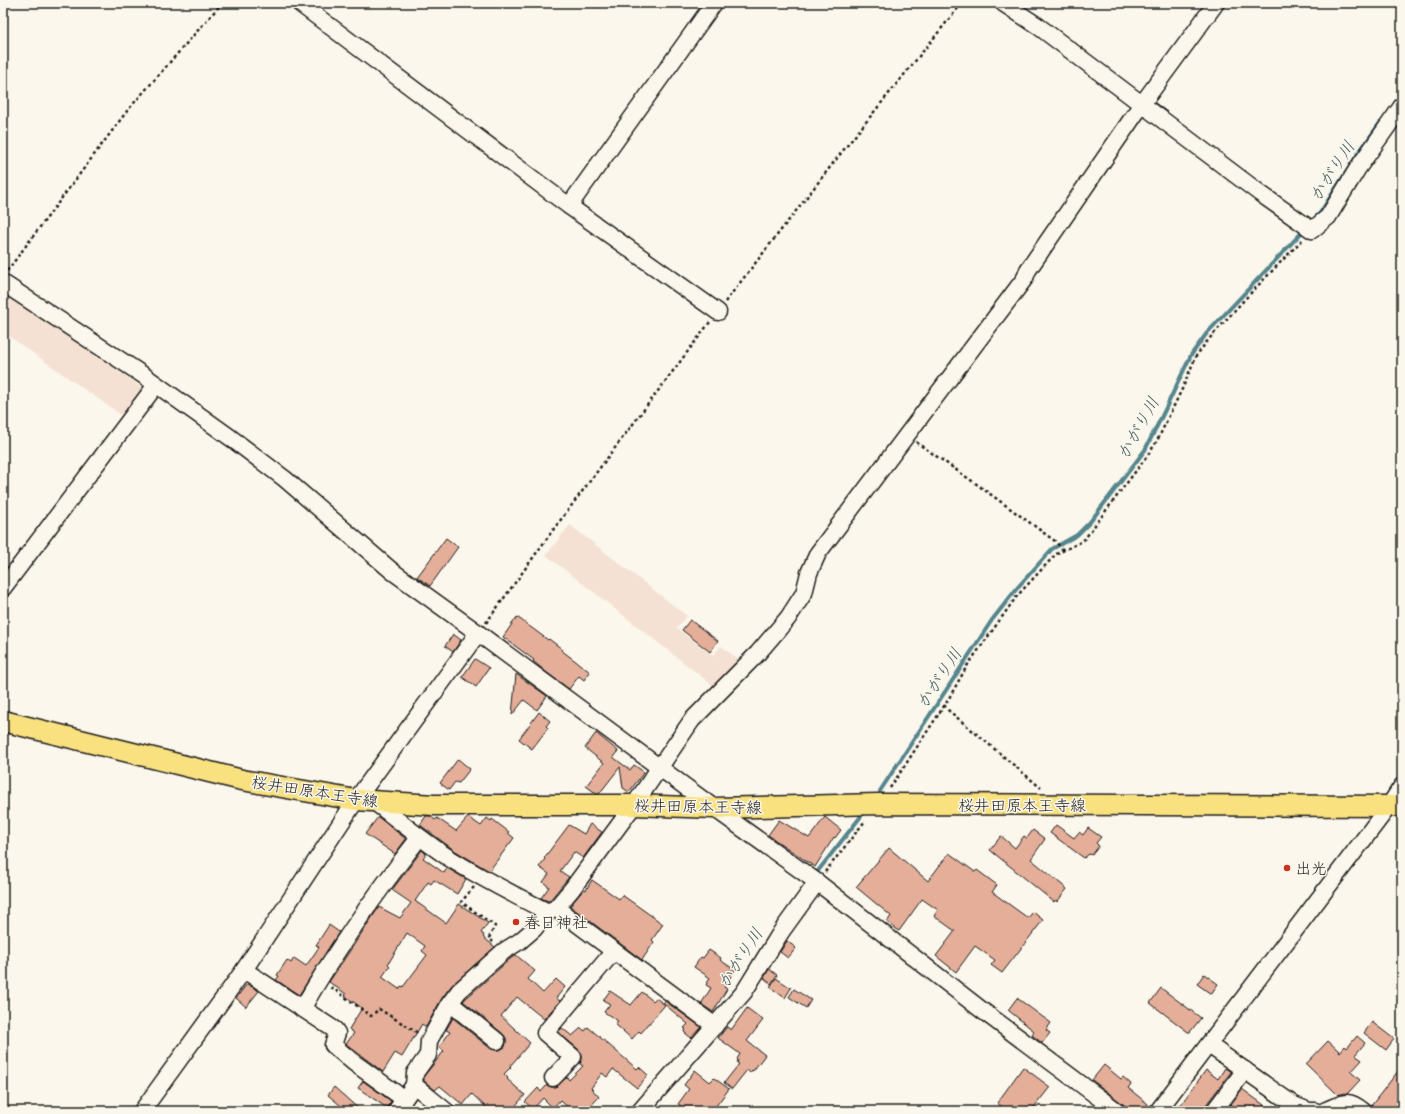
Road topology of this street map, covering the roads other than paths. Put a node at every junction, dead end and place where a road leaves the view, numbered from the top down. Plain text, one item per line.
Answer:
1 (299, 3) edge
2 (714, 3) edge
3 (1003, 3) edge
4 (1216, 3) edge
5 (1142, 104) junction
6 (1402, 106) edge
7 (569, 206) junction
8 (3, 283) edge
9 (718, 312) road end
10 (156, 385) junction
11 (3, 588) edge
12 (478, 633) junction
13 (3, 721) edge
14 (661, 767) junction
15 (1402, 786) edge
16 (365, 801) junction
17 (634, 805) junction
18 (1395, 806) edge
19 (714, 808) junction
20 (419, 838) junction
21 (817, 882) junction
22 (552, 910) junction
23 (614, 951) junction
24 (244, 970) junction
25 (450, 1003) junction
26 (302, 1009) junction
27 (715, 1026) junction
28 (497, 1042) dead end
29 (1208, 1045) junction
30 (1245, 1070) junction
31 (553, 1078) dead end
32 (414, 1085) junction
33 (400, 1105) edge
34 (142, 1111) edge
35 (446, 1111) edge
36 (640, 1111) edge
37 (1117, 1111) edge
38 (1158, 1111) edge
39 (1214, 1111) edge
40 (1315, 1111) edge
41 (1324, 1111) edge
42 (1363, 1111) edge

1 - 7 street
2 - 7 street
3 - 5 street
4 - 5 street
5 - 6 street
5 - 14 street
7 - 9 street
8 - 10 street
10 - 11 street
10 - 12 street
12 - 14 street
12 - 16 street
13 - 16 main road, 桜井田原本王寺線
14 - 17 street
14 - 19 street
15 - 18 street
16 - 17 main road, 桜井田原本王寺線
16 - 20 street
16 - 24 street
17 - 19 main road, 桜井田原本王寺線
17 - 22 street
18 - 19 main road, 桜井田原本王寺線
18 - 29 street
19 - 21 street
20 - 22 street
20 - 26 street
21 - 27 street
21 - 37 street
22 - 23 street
22 - 25 street
23 - 27 street
23 - 31 street
24 - 26 street
24 - 34 street
25 - 28 street
25 - 32 street
26 - 33 street
27 - 36 street
29 - 30 street
29 - 38 street
30 - 39 street
30 - 40 street
32 - 33 street
32 - 35 street
41 - 42 street

